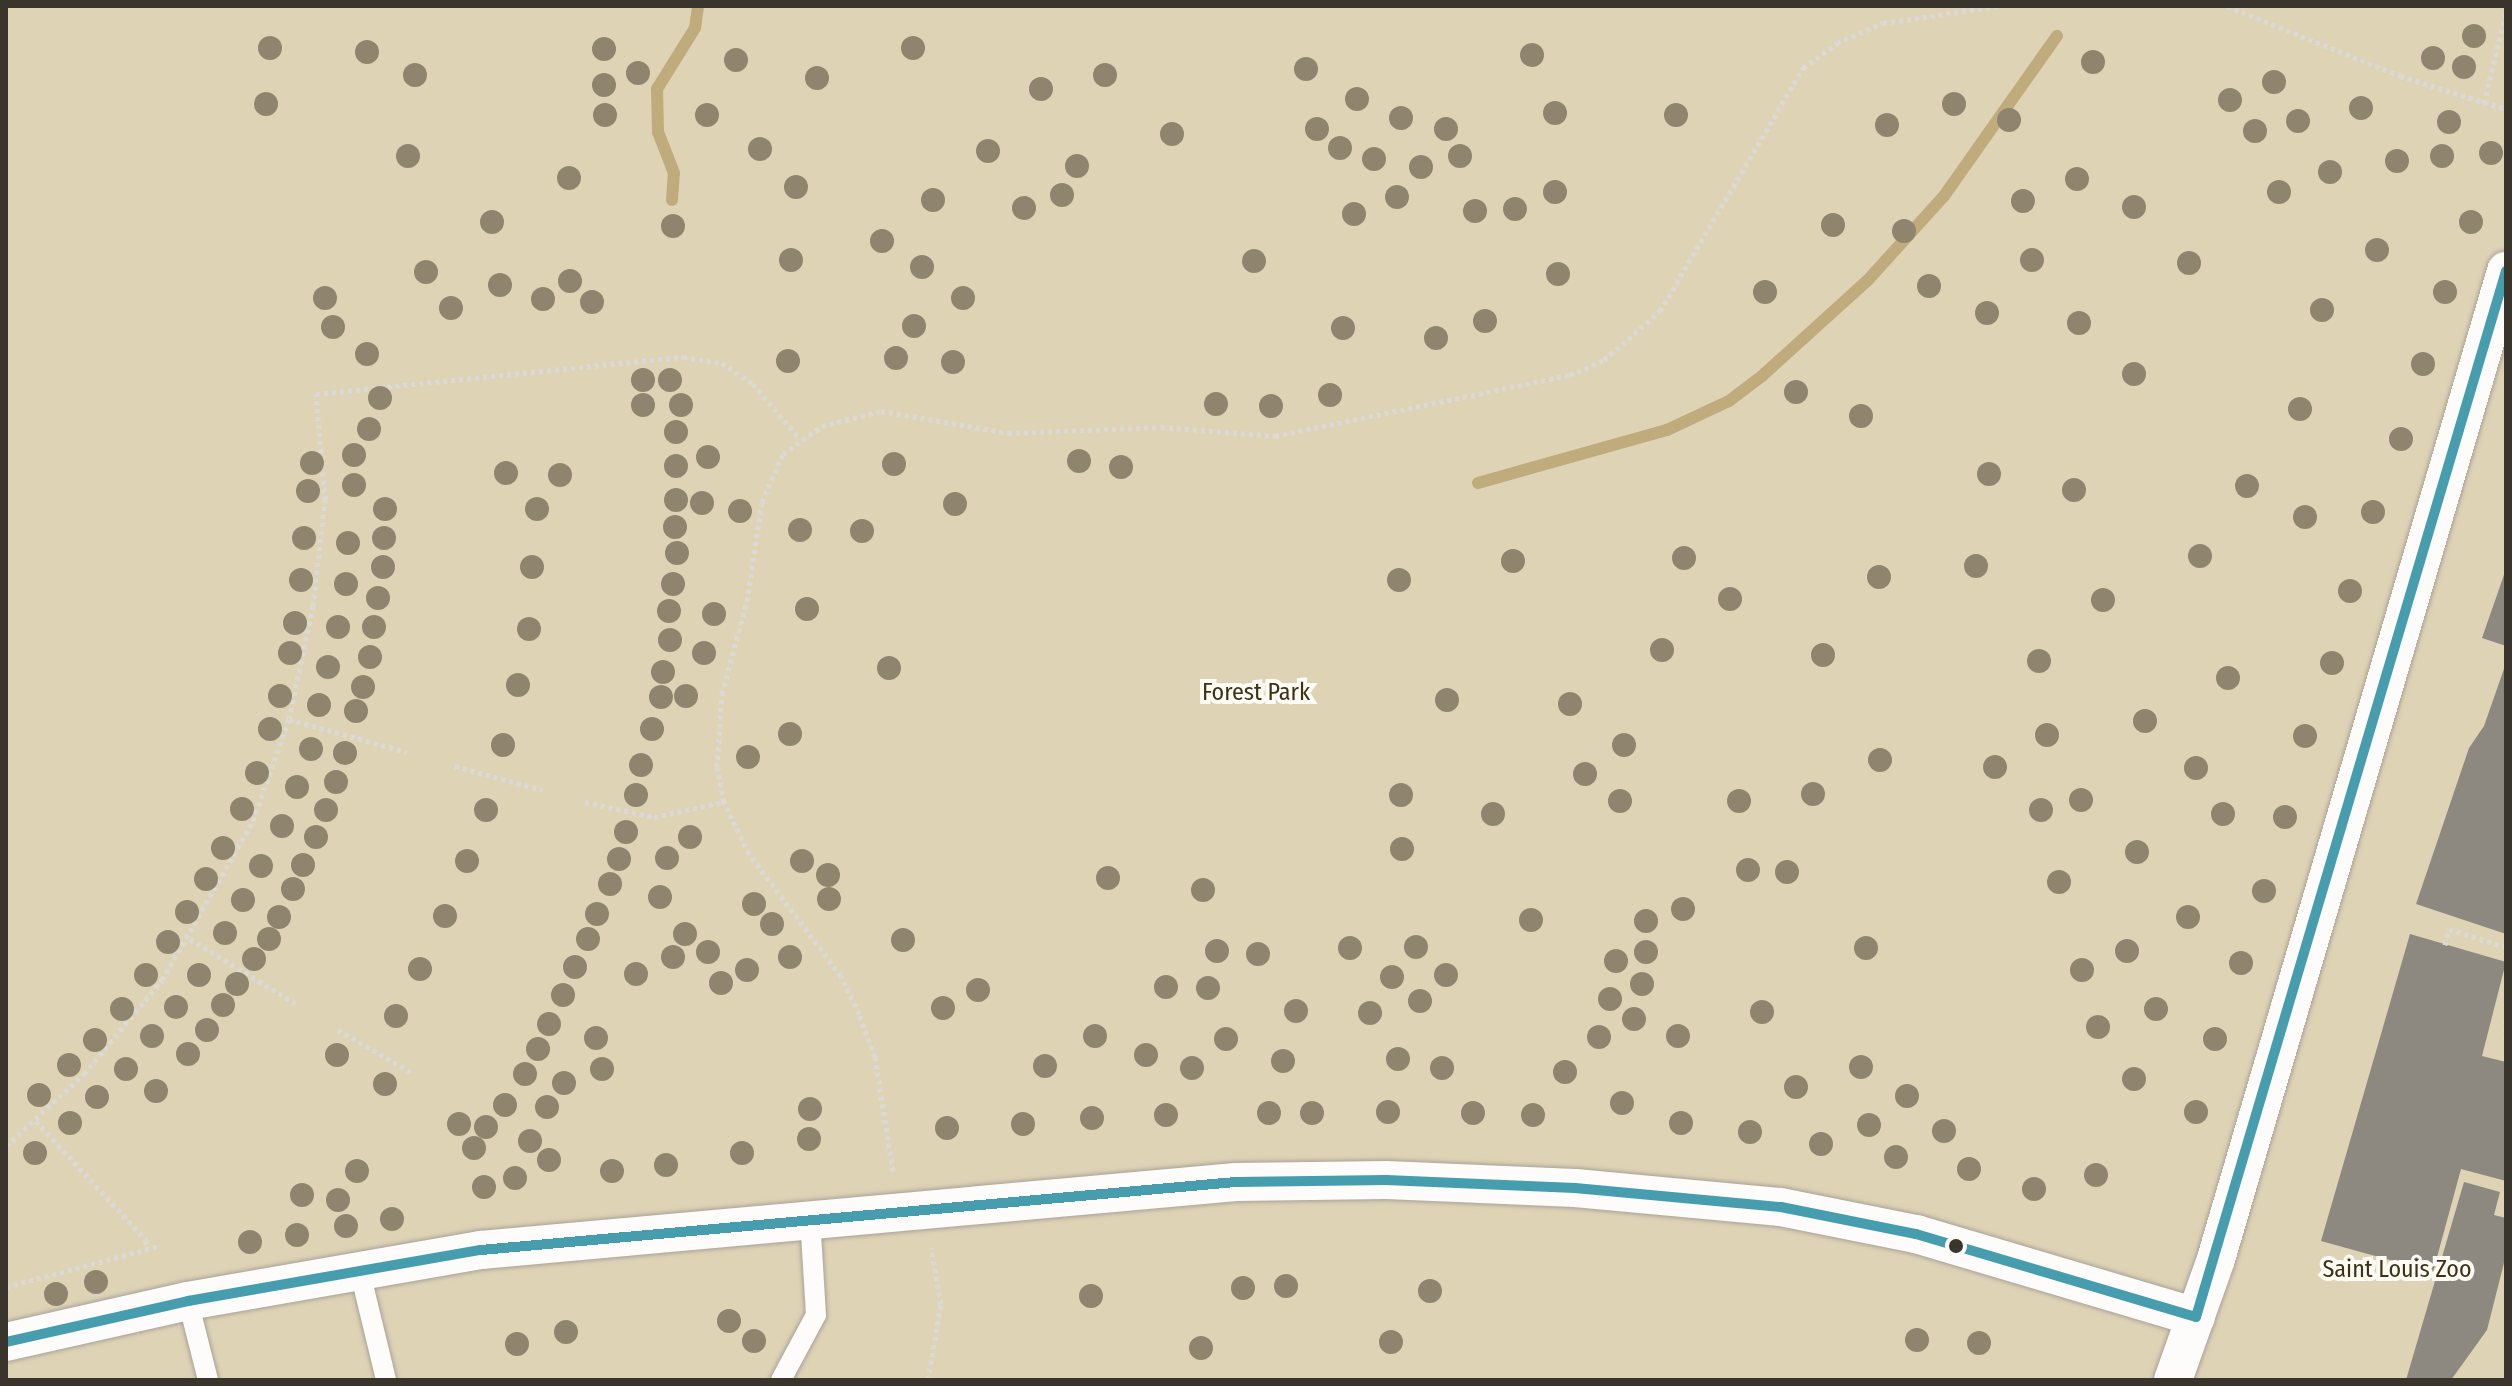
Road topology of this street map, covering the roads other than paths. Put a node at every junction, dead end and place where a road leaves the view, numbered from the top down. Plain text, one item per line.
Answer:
1 (2506, 271) edge
2 (810, 1217) junction
3 (359, 1268) junction
4 (188, 1301) junction
5 (2196, 1317) junction
6 (6, 1342) edge
7 (208, 1380) edge
8 (386, 1380) edge
9 (781, 1380) edge
10 (2173, 1380) edge

1 - 5 street
2 - 3 street
2 - 5 street
2 - 9 lane
3 - 4 street
3 - 8 lane
4 - 6 street
4 - 7 lane
5 - 10 street

